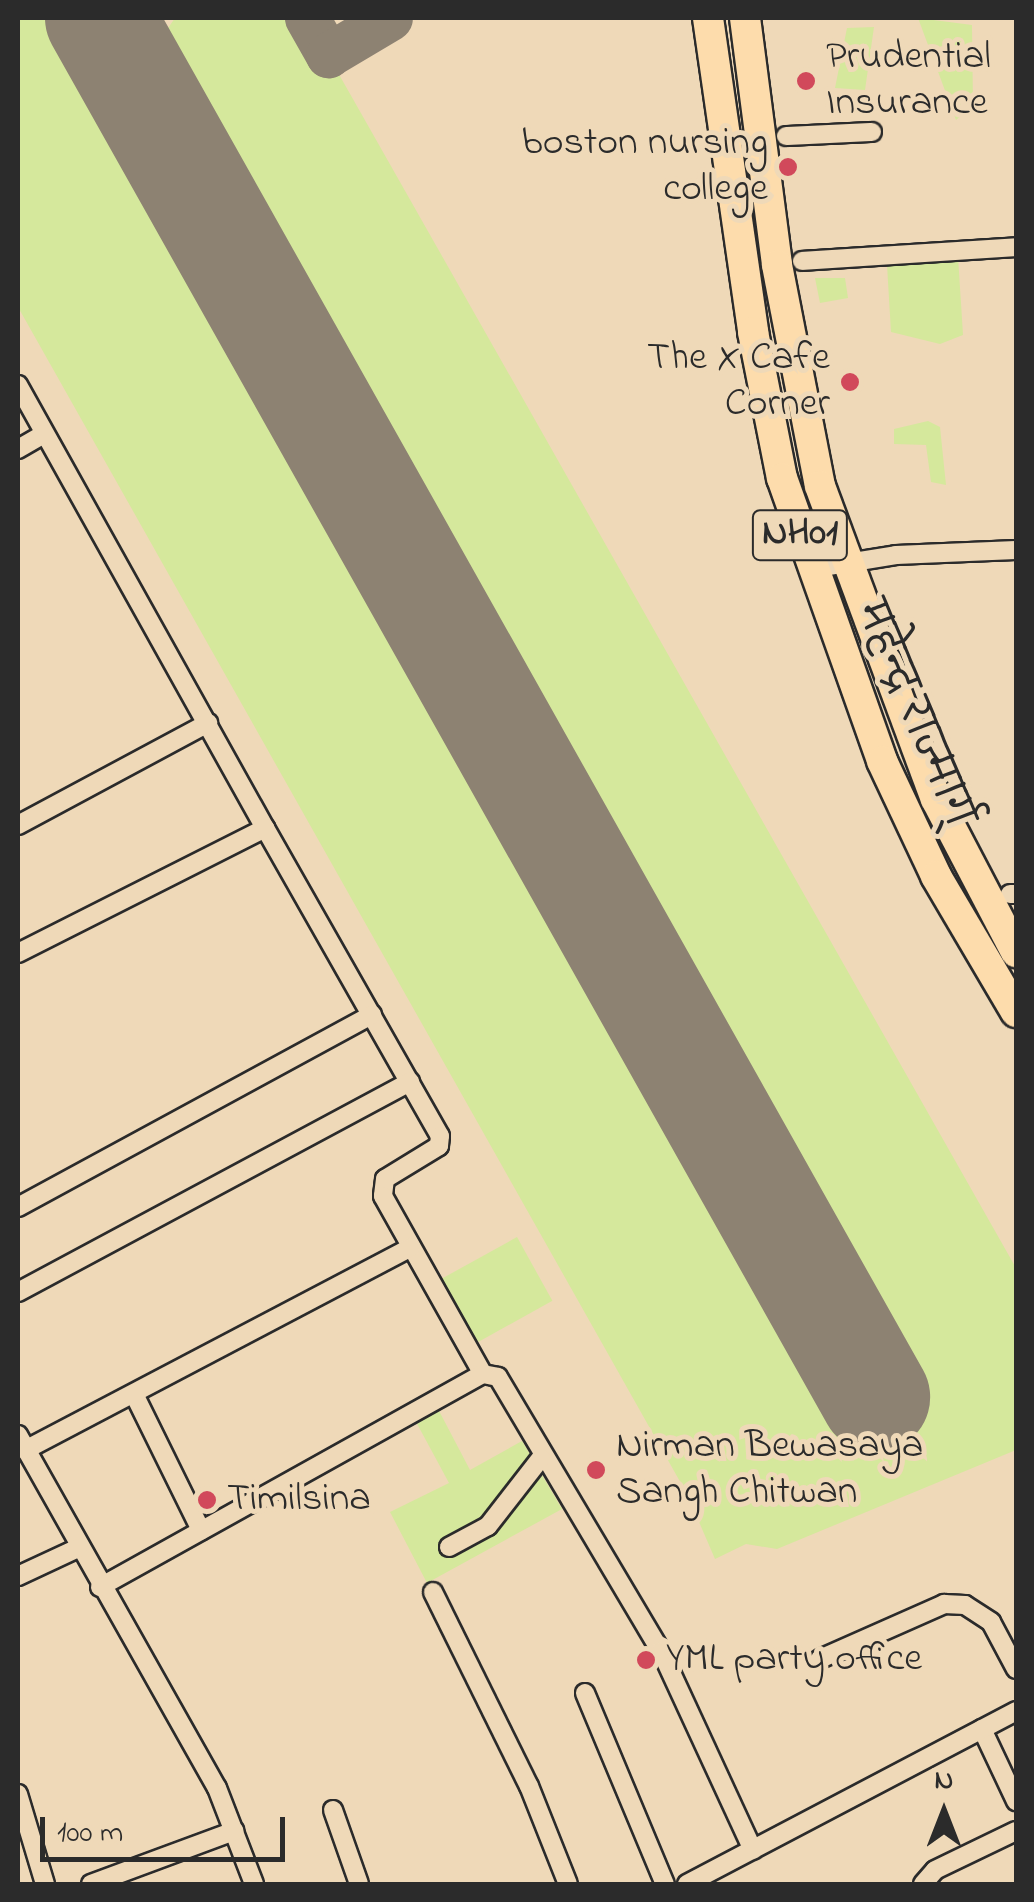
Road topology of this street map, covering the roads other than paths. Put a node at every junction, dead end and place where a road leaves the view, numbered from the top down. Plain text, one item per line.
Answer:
1 (708, 18) edge
2 (745, 18) edge
3 (872, 132) dead end
4 (786, 136) dead end
5 (1016, 247) edge
6 (802, 261) dead end
7 (18, 385) edge
8 (44, 434) junction
9 (18, 449) edge
10 (1016, 550) edge
11 (844, 561) junction
12 (810, 569) junction
13 (208, 724) junction
14 (18, 825) edge
15 (266, 828) junction
16 (1016, 952) edge
17 (18, 953) edge
18 (1016, 1012) edge
19 (372, 1015) junction
20 (410, 1082) junction
21 (18, 1208) edge
22 (411, 1247) junction
23 (18, 1292) edge
24 (483, 1374) junction
25 (134, 1394) junction
26 (22, 1443) edge
27 (540, 1458) junction
28 (201, 1530) junction
29 (449, 1547) dead end
30 (78, 1548) junction
31 (18, 1576) edge
32 (100, 1587) junction
33 (433, 1592) dead end
34 (820, 1660) dead end
35 (1016, 1669) edge
36 (585, 1693) dead end
37 (1016, 1711) edge
38 (982, 1729) junction
39 (18, 1794) edge
40 (1016, 1802) edge
41 (332, 1810) dead end
42 (234, 1831) junction
43 (1016, 1831) edge
44 (753, 1850) junction
45 (44, 1884) edge
46 (91, 1884) edge
47 (254, 1884) edge
48 (360, 1884) edge
49 (568, 1884) edge
50 (665, 1884) edge
51 (688, 1884) edge
52 (923, 1884) edge

1 - 12 highway, महेन्द्र राज्मार्ग् / NH01
2 - 11 highway, महेन्द्र राज्मार्ग् / NH01
3 - 4 street
5 - 6 street
7 - 8 street
8 - 9 street
8 - 13 street
10 - 11 street
11 - 12 street
11 - 16 highway, महेन्द्र राज्मार्ग् / NH01
12 - 18 highway, महेन्द्र राज्मार्ग् / NH01
13 - 14 street
13 - 15 street
15 - 17 street
15 - 19 street
19 - 20 street
19 - 21 street
20 - 22 street
20 - 23 street
22 - 24 street
22 - 25 street
24 - 27 street
24 - 28 street
25 - 26 street
25 - 28 street
26 - 30 street
27 - 29 street
27 - 44 street
28 - 32 street
30 - 31 street
30 - 32 street
32 - 42 street
33 - 49 street
34 - 35 street
36 - 50 street
37 - 38 street
38 - 40 street
38 - 44 street
39 - 45 street
41 - 48 street
42 - 46 street
42 - 47 street
43 - 52 street
44 - 51 street

